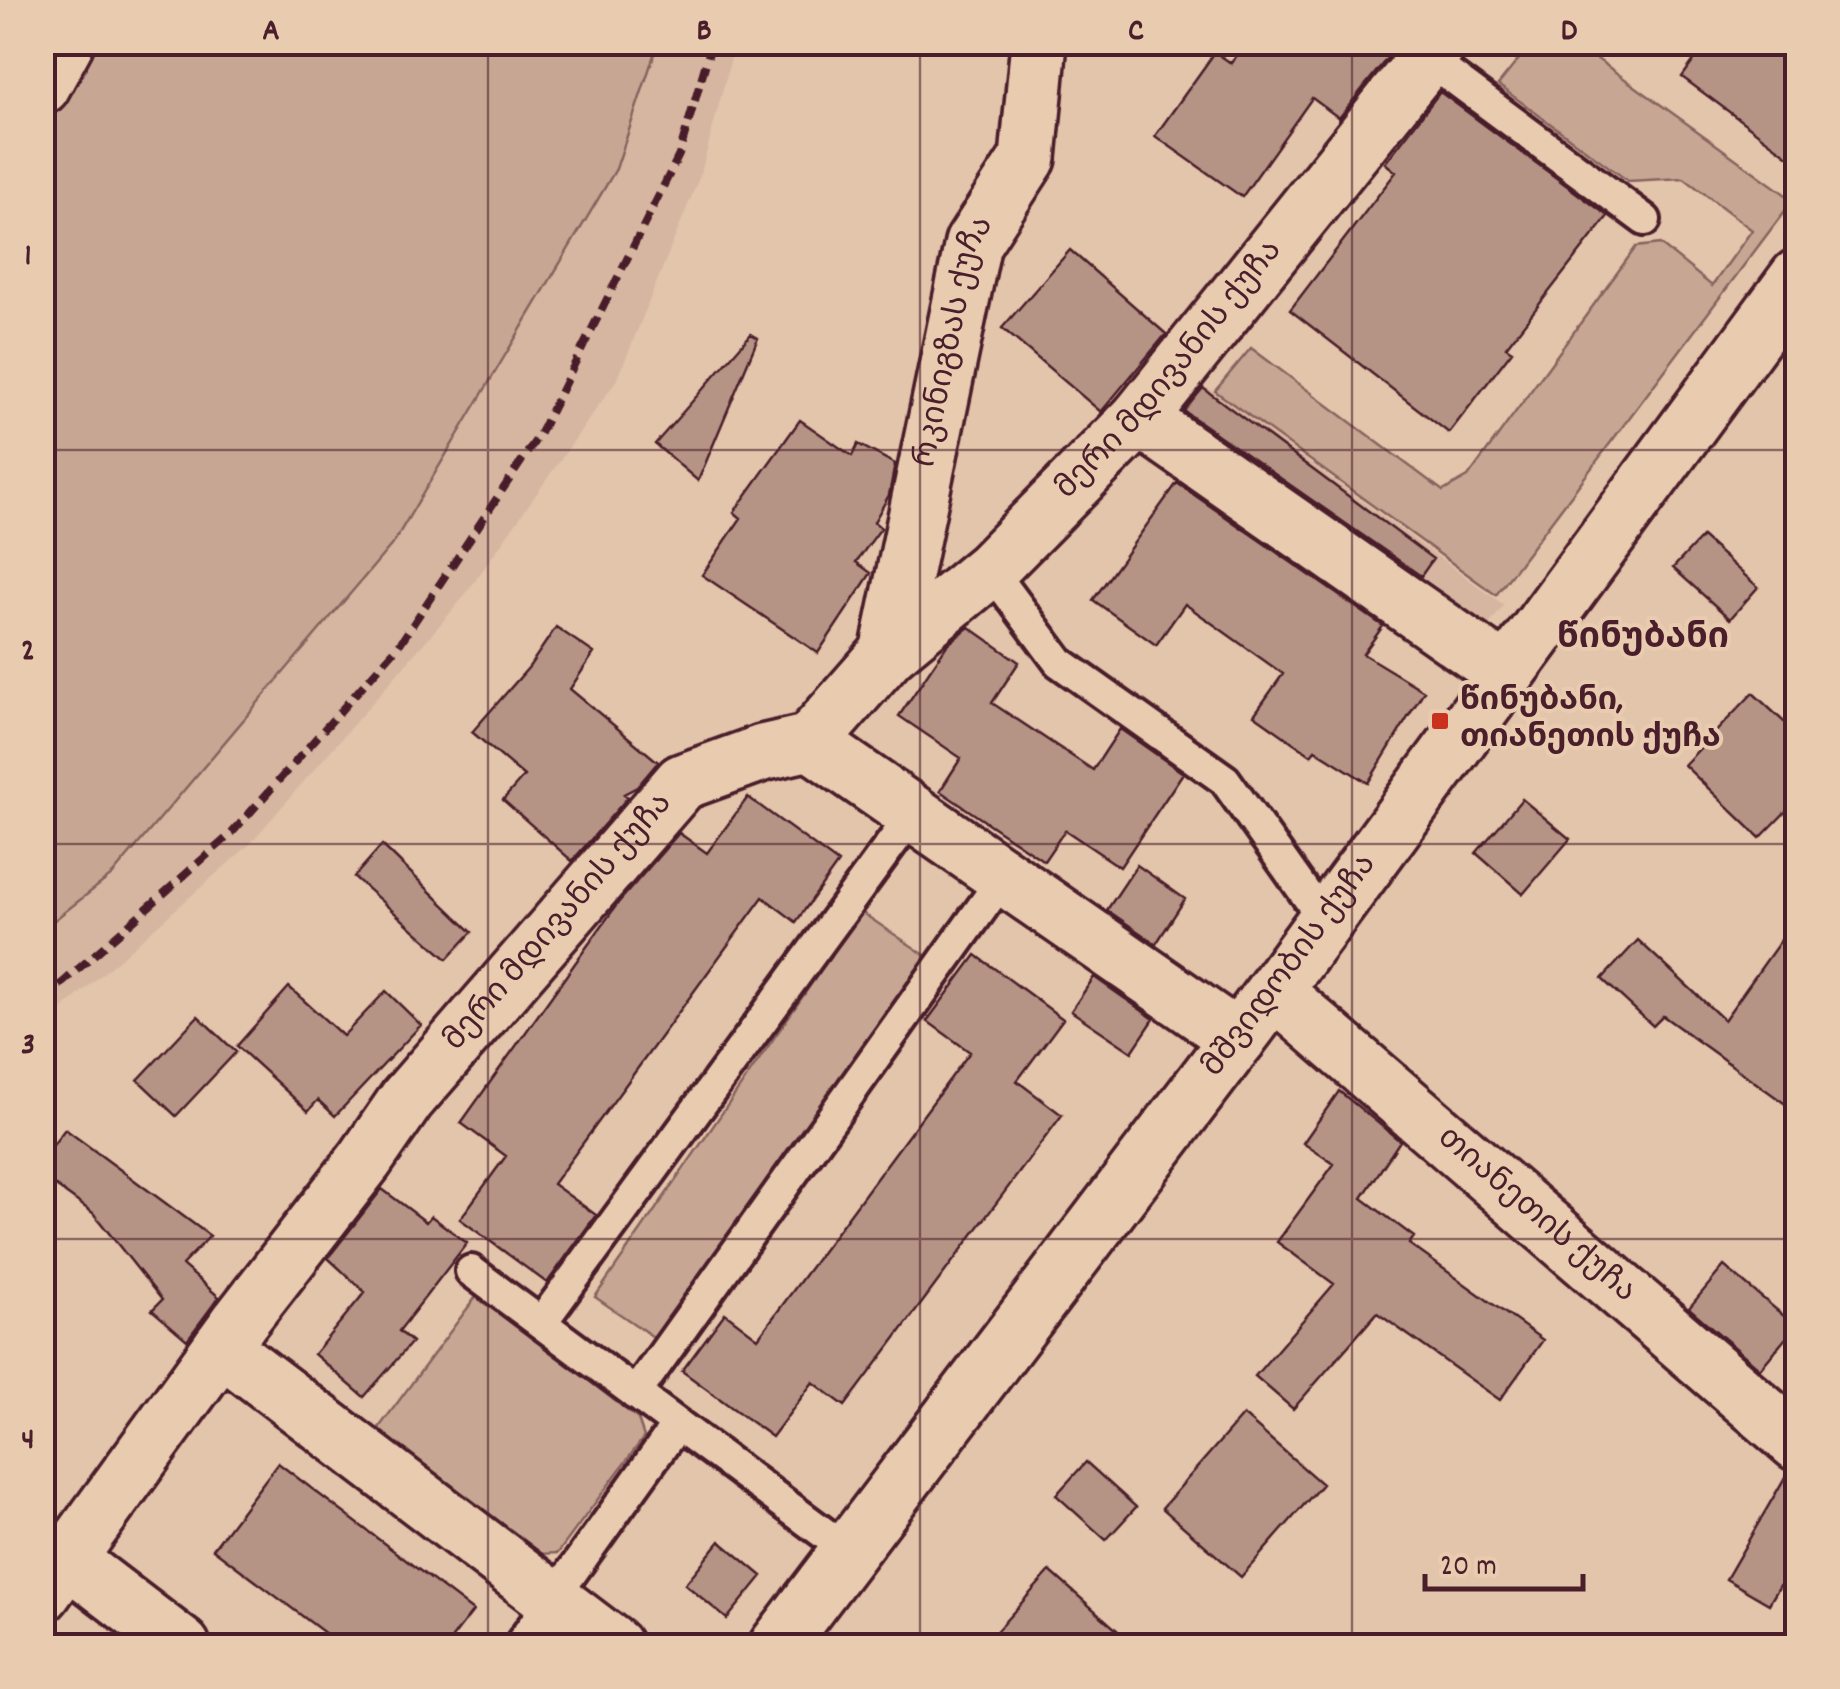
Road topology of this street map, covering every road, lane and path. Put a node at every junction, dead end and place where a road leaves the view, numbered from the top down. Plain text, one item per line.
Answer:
1 (66, 42) edge
2 (1039, 42) edge
3 (1434, 50) edge
4 (42, 86) edge
5 (1645, 220) dead end
6 (1798, 277) edge
7 (1139, 418) junction
8 (990, 569) junction
9 (888, 654) junction
10 (1506, 674) junction
11 (810, 742) junction
12 (913, 814) junction
13 (1004, 877) junction
14 (1325, 921) junction
15 (1274, 992) junction
16 (1238, 1039) junction
17 (472, 1271) dead end
18 (541, 1323) junction
19 (221, 1347) junction
20 (634, 1394) junction
21 (677, 1425) junction
22 (1798, 1443) edge
23 (848, 1552) junction
24 (55, 1576) edge
25 (555, 1600) junction
26 (182, 1646) edge
27 (519, 1646) edge
28 (614, 1646) edge
29 (776, 1646) edge

1 - 4 street
2 - 9 street, რკინიგზას ქუჩა
3 - 5 lane
3 - 7 street, მერი მდივანის ქუჩა
6 - 10 street, მშვიდობის ქუჩა
7 - 8 street, მერი მდივანის ქუჩა
7 - 10 street
8 - 9 street, მერი მდივანის ქუჩა
8 - 14 lane
9 - 11 street, მერი მდივანის ქუჩა
10 - 14 street, მშვიდობის ქუჩა
11 - 12 street
11 - 19 street, მერი მდივანის ქუჩა
12 - 13 street
12 - 18 lane
13 - 16 street
13 - 20 lane
14 - 15 street, მშვიდობის ქუჩა
15 - 16 street, მშვიდობის ქუჩა
15 - 22 street, თიანეთის ქუჩა
16 - 23 street, მშვიდობის ქუჩა
17 - 18 lane
18 - 20 lane
19 - 24 street, მერი მდივანის ქუჩა
19 - 25 street
20 - 21 lane
21 - 23 lane
21 - 25 lane
23 - 29 street, მშვიდობის ქუჩა
24 - 26 street
25 - 27 lane
25 - 28 street

